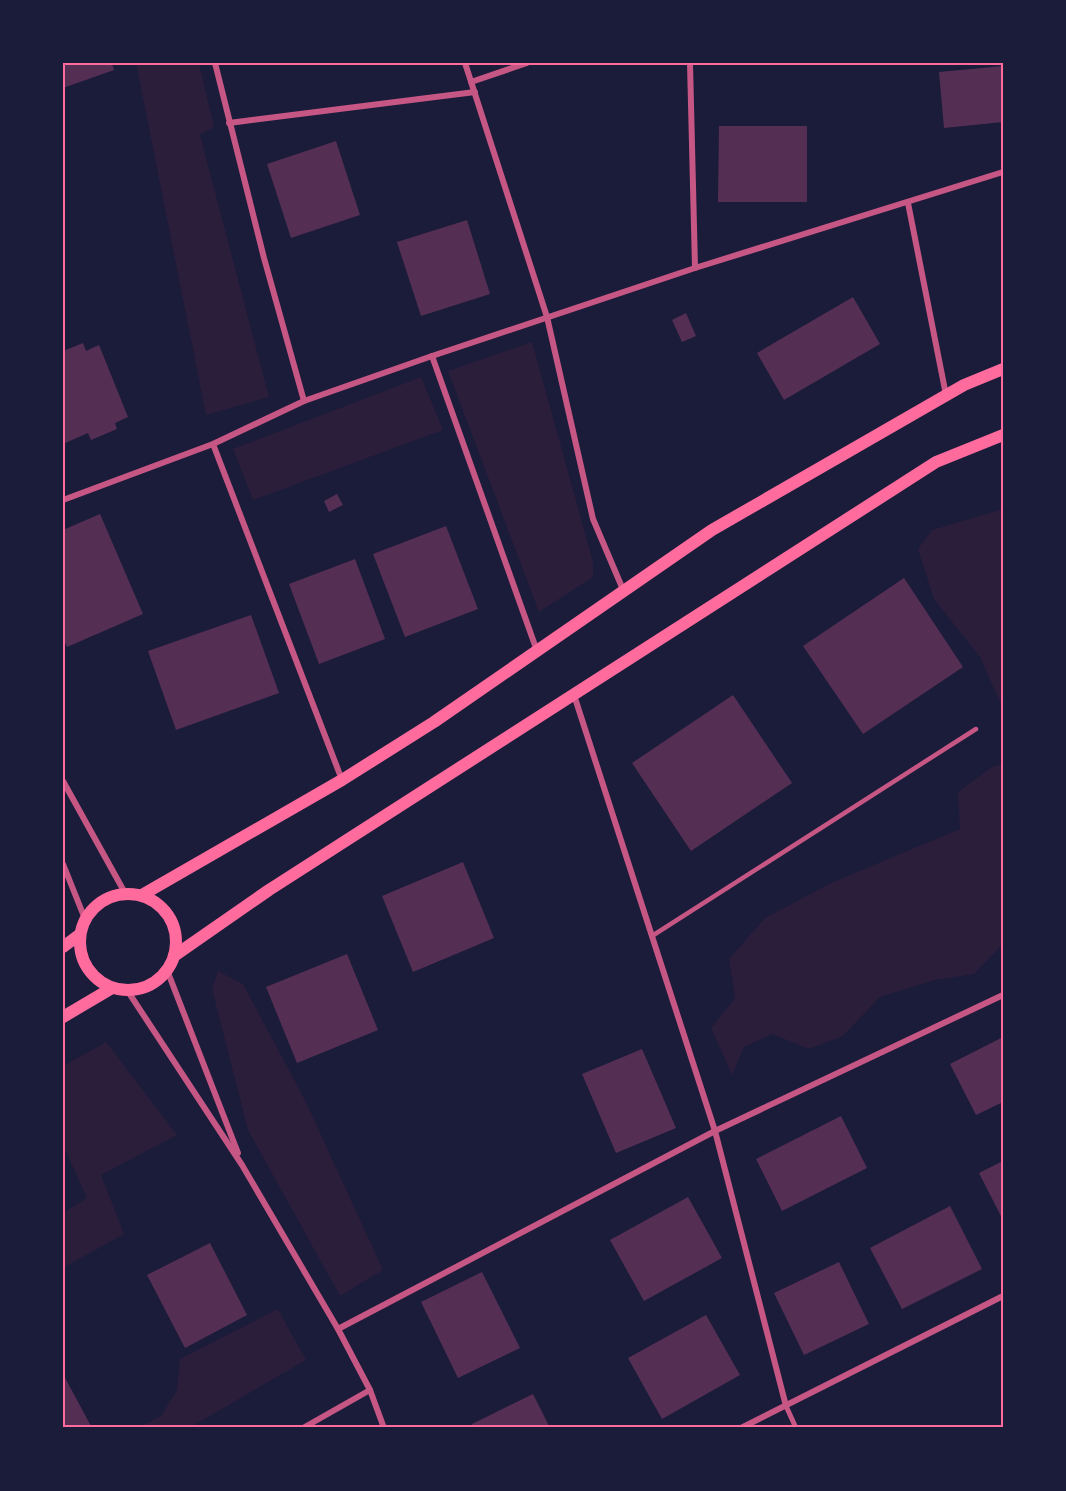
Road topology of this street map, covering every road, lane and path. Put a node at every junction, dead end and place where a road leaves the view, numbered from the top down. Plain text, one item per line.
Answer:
1 (215, 63) edge
2 (465, 63) edge
3 (527, 63) edge
4 (690, 63) edge
5 (471, 82) junction
6 (475, 92) junction
7 (229, 123) junction
8 (1003, 172) edge
9 (908, 203) junction
10 (695, 268) junction
11 (547, 317) junction
12 (432, 356) junction
13 (1003, 369) edge
14 (946, 395) junction
15 (304, 401) junction
16 (1003, 435) edge
17 (213, 444) junction
18 (63, 500) edge
19 (624, 592) junction
20 (537, 651) junction
21 (574, 694) junction
22 (976, 729) dead end
23 (342, 780) junction
24 (63, 781) edge
25 (63, 864) edge
26 (125, 893) junction
27 (142, 895) junction
28 (85, 919) junction
29 (80, 935) junction
30 (652, 936) junction
31 (63, 947) edge
32 (174, 956) junction
33 (167, 970) junction
34 (112, 988) junction
35 (127, 990) junction
36 (1003, 994) edge
37 (63, 1017) edge
38 (716, 1131) junction
39 (242, 1165) junction
40 (1003, 1296) edge
41 (338, 1329) junction
42 (370, 1390) junction
43 (786, 1406) junction
44 (303, 1428) edge
45 (384, 1428) edge
46 (741, 1428) edge
47 (796, 1428) edge

1 - 7 street
2 - 5 street
3 - 5 street
4 - 10 street
5 - 6 street
6 - 7 street
6 - 11 street
7 - 15 street
8 - 9 street
9 - 10 street
9 - 14 street
10 - 11 street
11 - 12 street
11 - 19 street
12 - 15 street
12 - 20 street
13 - 14 main road
14 - 19 main road
15 - 17 street
16 - 21 main road
17 - 18 street
17 - 23 street
19 - 20 main road
20 - 23 main road
21 - 30 street
21 - 32 main road
22 - 30 lane
23 - 27 main road
24 - 26 street
25 - 28 street
26 - 27 main road
26 - 28 main road
27 - 32 main road
28 - 29 main road
29 - 31 main road
29 - 34 main road
30 - 38 street
32 - 33 main road
33 - 35 main road
33 - 39 street
34 - 35 main road
34 - 37 main road
35 - 39 street
36 - 38 street
38 - 41 street
38 - 43 street
39 - 41 street
40 - 43 street
41 - 42 street
42 - 44 street
42 - 45 street
43 - 46 street
43 - 47 street

